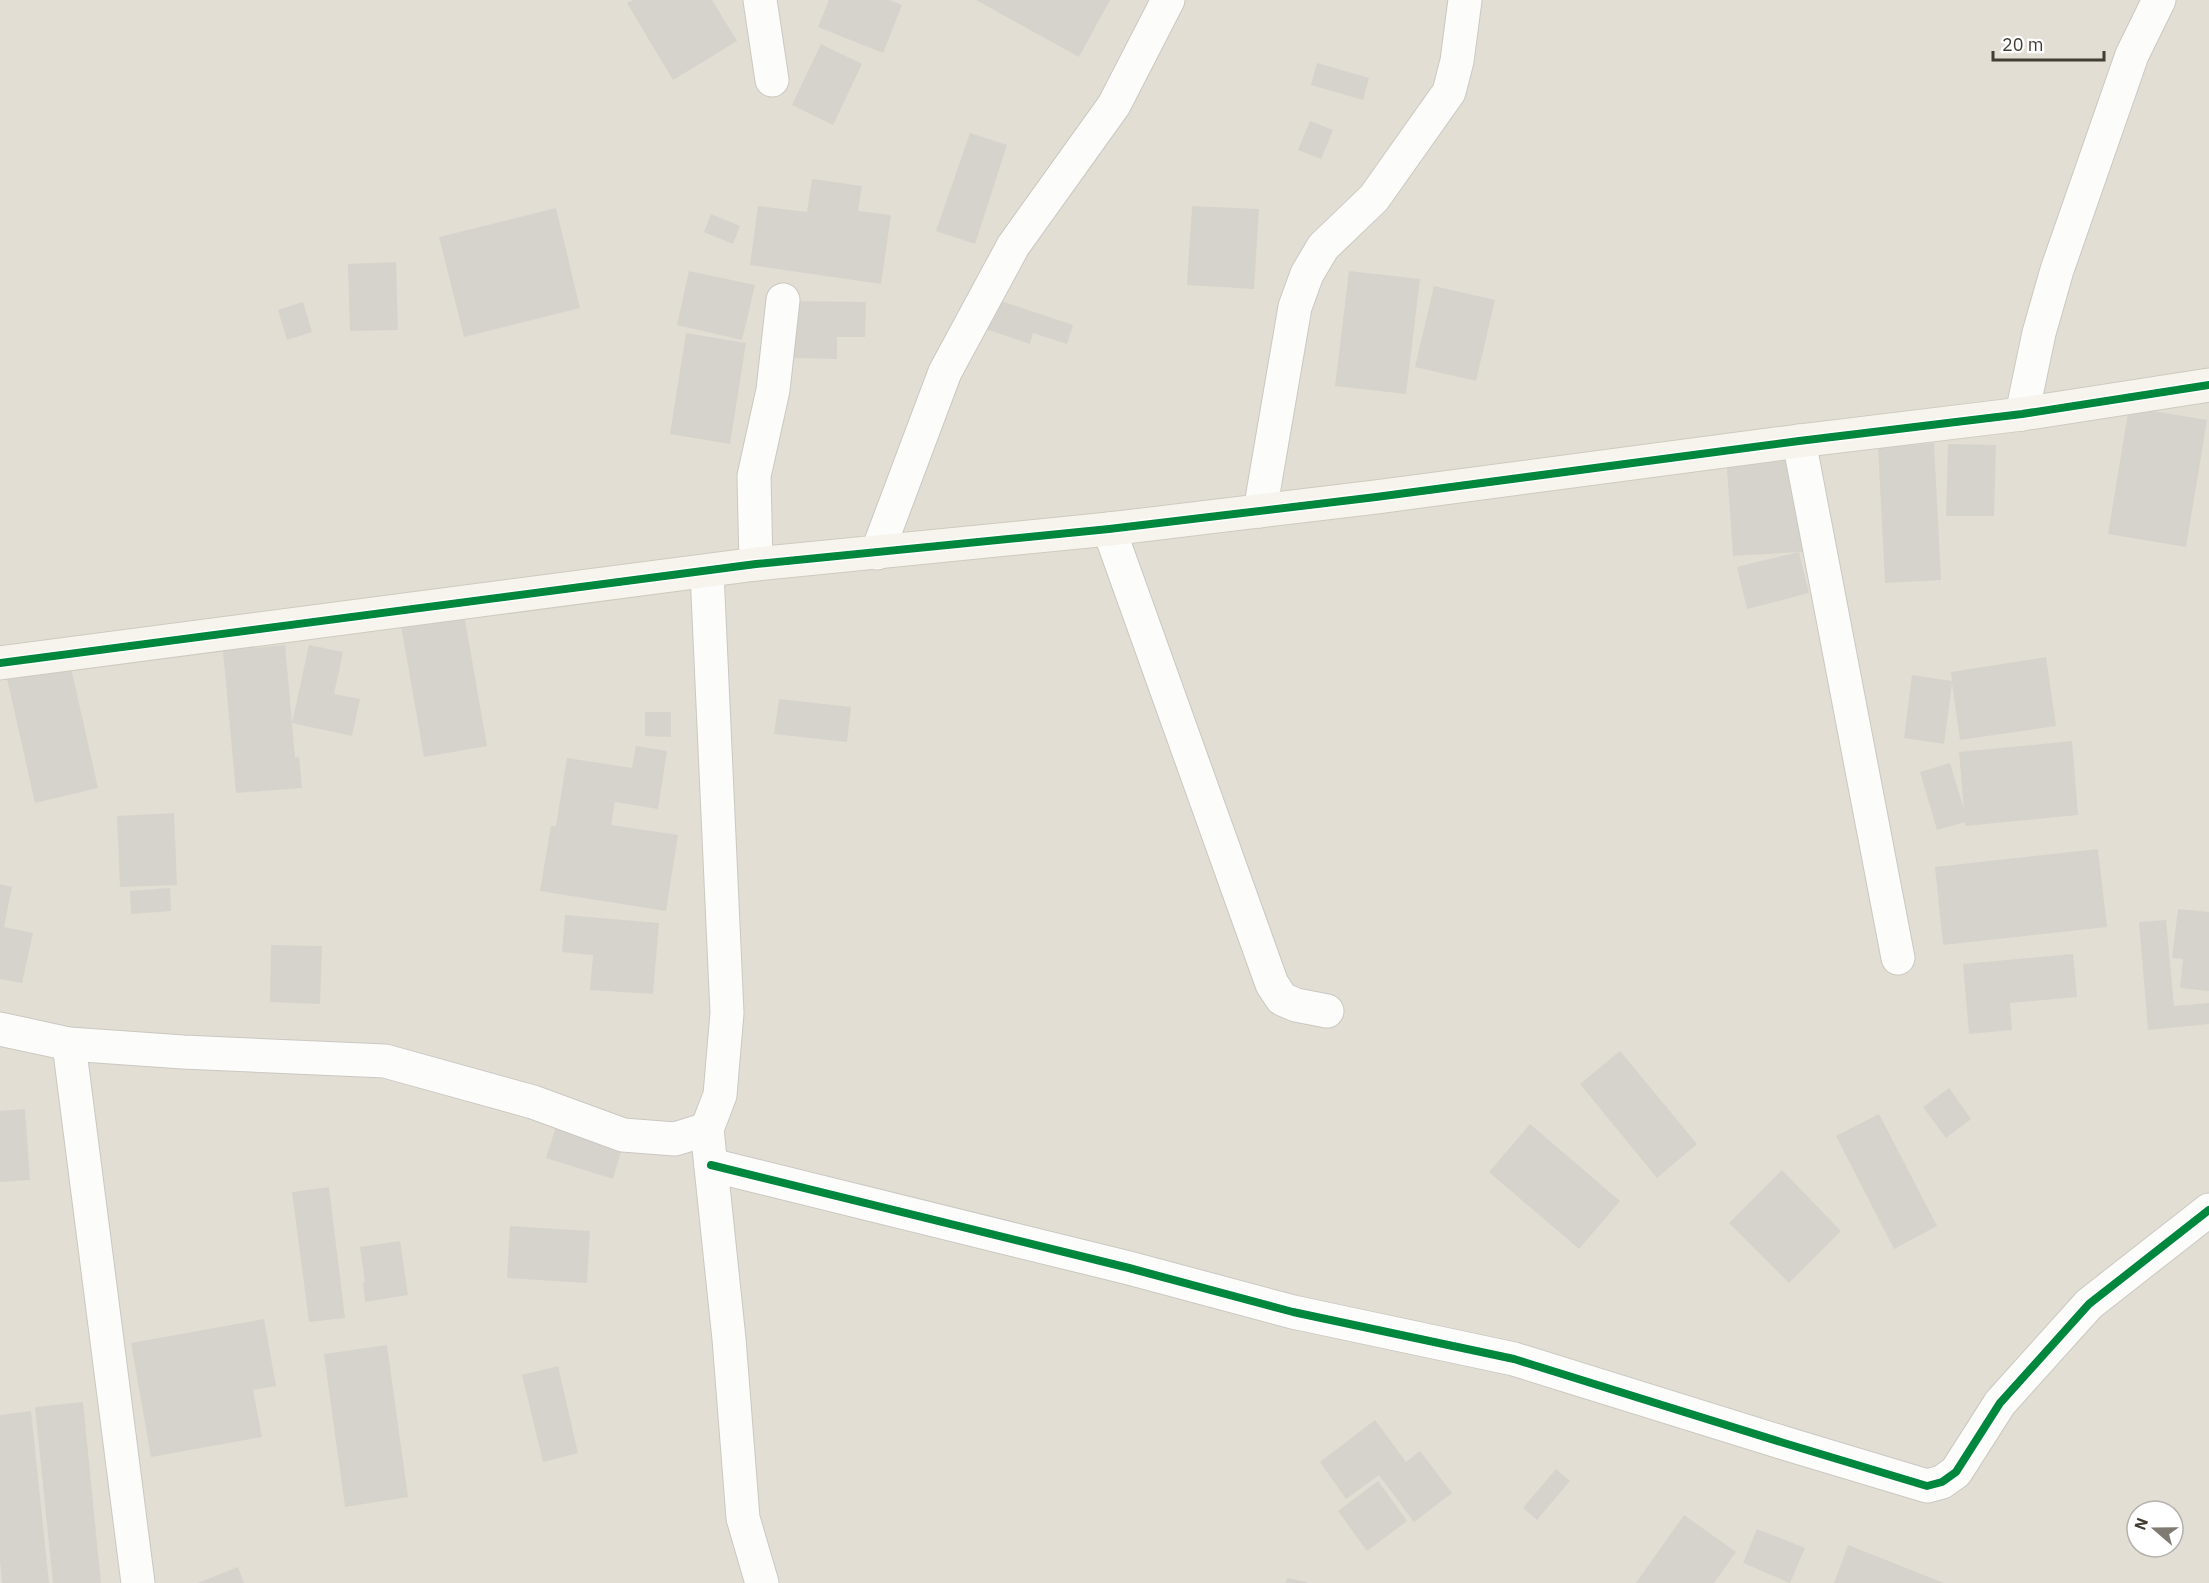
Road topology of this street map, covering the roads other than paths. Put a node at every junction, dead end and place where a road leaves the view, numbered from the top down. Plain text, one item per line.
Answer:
1 (760, 0) edge
2 (1168, 0) edge
3 (1465, 0) edge
4 (2159, 0) edge
5 (772, 80) dead end
6 (783, 300) dead end
7 (2209, 384) edge
8 (2022, 414) junction
9 (1799, 441) junction
10 (1260, 511) junction
11 (1109, 529) junction
12 (877, 553) junction
13 (756, 564) junction
14 (707, 572) junction
15 (0, 663) edge
16 (1898, 958) dead end
17 (1327, 1011) dead end
18 (0, 1029) edge
19 (69, 1044) junction
20 (707, 1129) junction
21 (711, 1165) junction
22 (2209, 1210) edge
23 (138, 1583) edge
24 (762, 1583) edge

1 - 5 street
2 - 12 street
3 - 10 street
4 - 8 street
6 - 13 street
7 - 8 street
8 - 9 street
9 - 10 street
9 - 16 street
10 - 11 street
11 - 12 street
11 - 17 street
12 - 13 street
13 - 14 street
14 - 15 street
14 - 20 street
18 - 19 street
19 - 20 street
19 - 23 street
20 - 21 street
21 - 22 street
21 - 24 street

